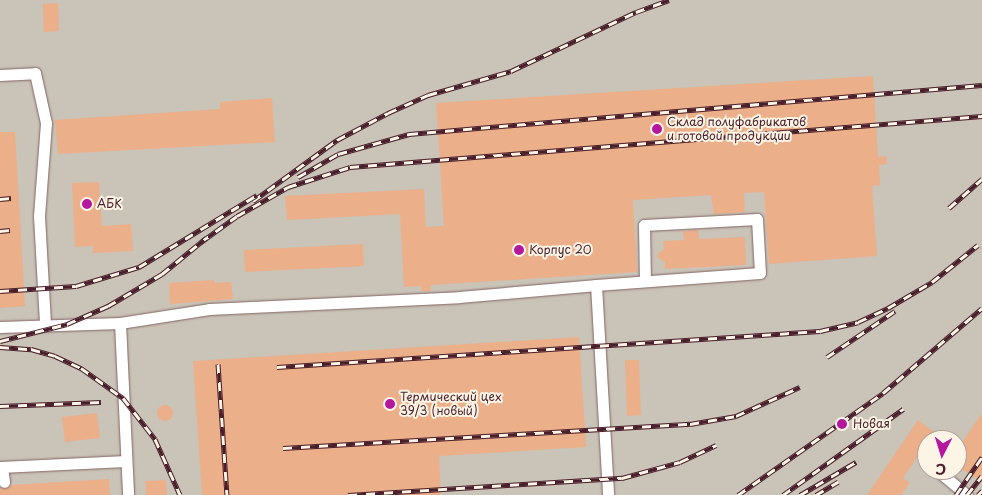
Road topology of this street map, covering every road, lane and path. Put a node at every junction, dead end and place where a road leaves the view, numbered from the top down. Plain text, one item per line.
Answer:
1 (0, 75) edge
2 (645, 280) junction
3 (596, 285) junction
4 (120, 322) junction
5 (45, 325) junction
6 (0, 328) edge
7 (126, 461) junction
8 (1, 467) edge
9 (949, 480) edge
10 (4, 482) dead end
11 (128, 495) edge
12 (608, 495) edge
13 (967, 495) edge

1 - 5 lane
2 - 2 lane
2 - 3 lane
3 - 4 lane
3 - 12 lane
4 - 5 lane
4 - 7 lane
5 - 6 lane
7 - 8 lane
7 - 11 lane
8 - 10 lane
9 - 13 lane

